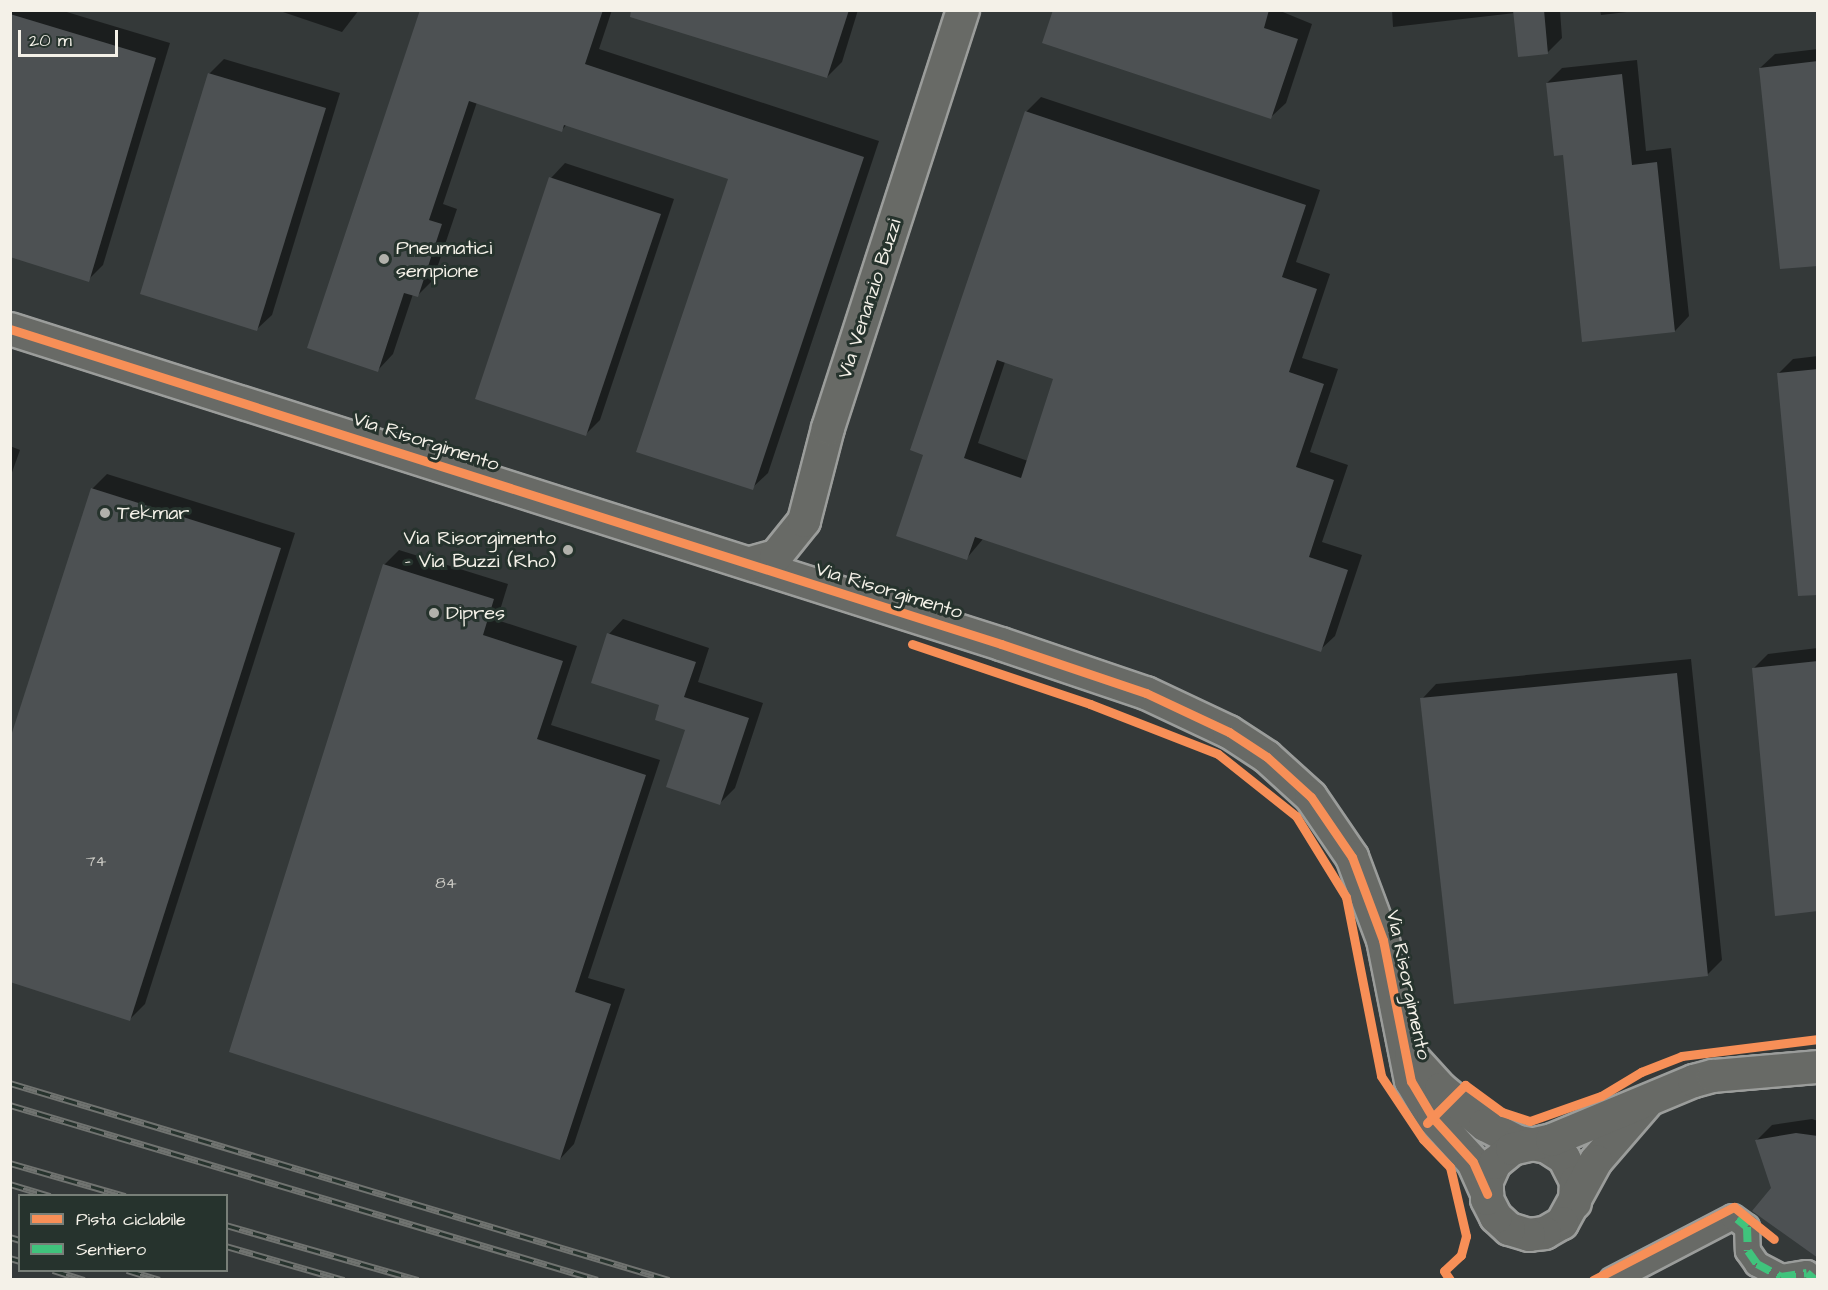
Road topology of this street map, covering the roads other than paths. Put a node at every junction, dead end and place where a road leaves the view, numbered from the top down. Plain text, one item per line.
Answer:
1 (963, 10) edge
2 (10, 329) edge
3 (751, 563) junction
4 (1402, 1042) junction
5 (1818, 1067) edge
6 (1647, 1102) junction
7 (1531, 1145) junction
8 (1487, 1194) junction
9 (1574, 1204) junction
10 (1612, 1280) edge
11 (1815, 1280) edge

1 - 3 street, Via Venanzio Buzzi
2 - 3 street, Via Risorgimento
3 - 4 street, Via Risorgimento
4 - 7 street, Via Risorgimento
4 - 8 street, Via Risorgimento
5 - 6 street
6 - 7 street
6 - 9 street
7 - 8 street
7 - 9 street
8 - 9 street
10 - 11 street

